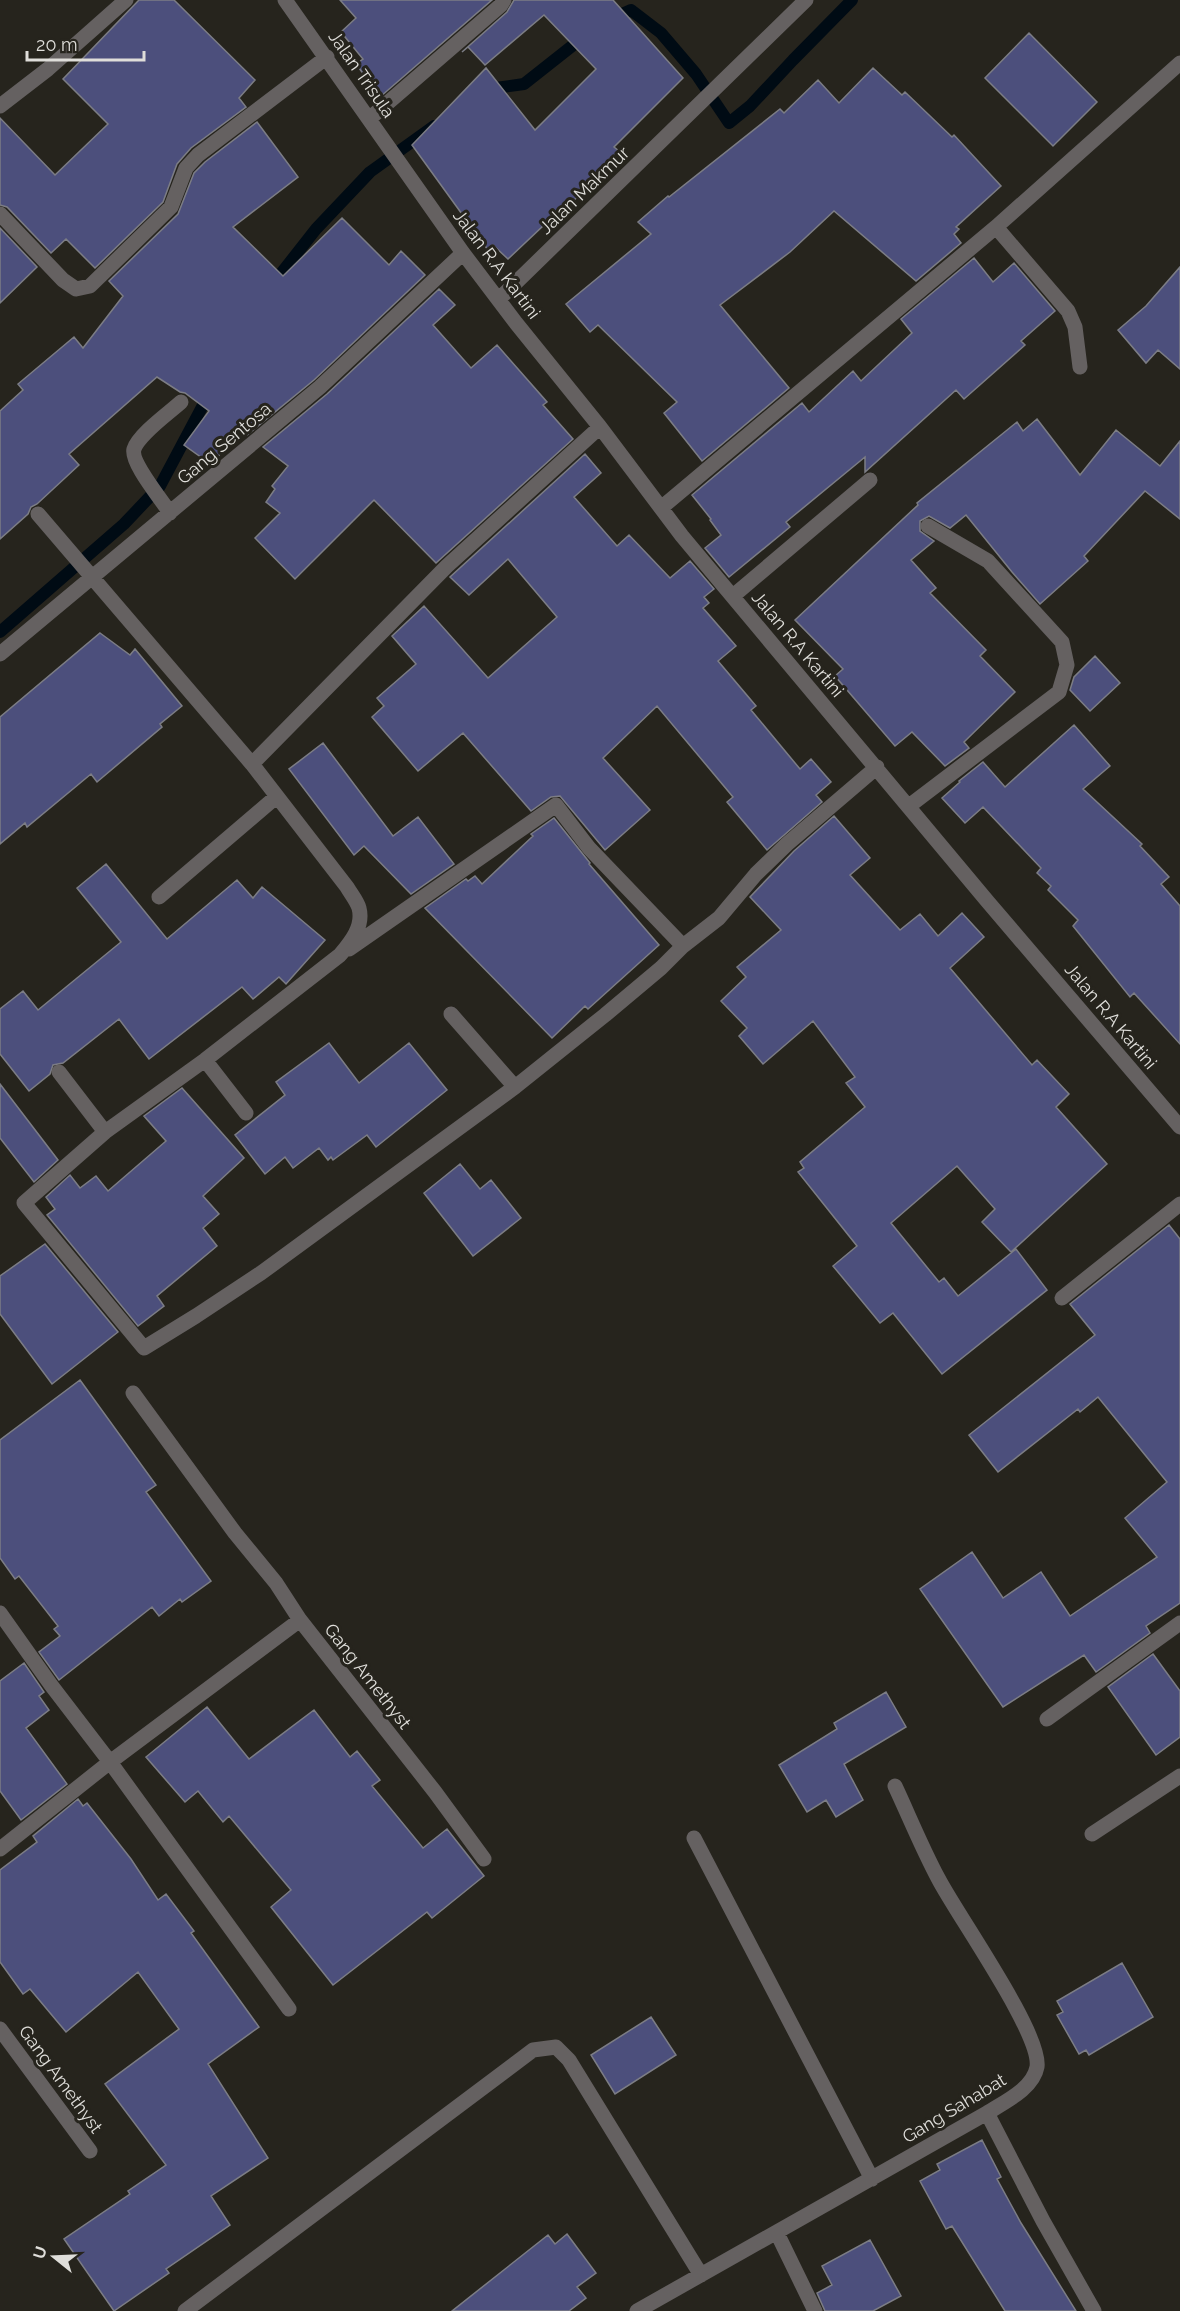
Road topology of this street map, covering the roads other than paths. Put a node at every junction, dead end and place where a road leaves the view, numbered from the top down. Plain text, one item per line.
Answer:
1 (126, 0) edge
2 (285, 0) edge
3 (504, 0) edge
4 (806, 0) edge
5 (327, 57) junction
6 (1180, 63) edge
7 (0, 106) edge
8 (369, 118) junction
9 (405, 171) joint
10 (0, 214) edge
11 (996, 227) junction
12 (464, 253) junction
13 (499, 299) junction
14 (1080, 367) dead end
15 (181, 402) dead end
16 (600, 426) junction
17 (870, 480) dead end
18 (661, 508) junction
19 (170, 513) junction
20 (38, 514) dead end
21 (928, 526) dead end
22 (92, 576) junction
23 (733, 596) junction
24 (0, 654) edge
25 (252, 764) junction
26 (877, 767) junction
27 (276, 797) junction
28 (909, 806) junction
29 (159, 897) dead end
30 (683, 946) junction
31 (340, 955) junction
32 (451, 1014) dead end
33 (205, 1060) junction
34 (59, 1072) dead end
35 (515, 1087) junction
36 (246, 1113) dead end
37 (1180, 1126) edge
38 (105, 1132) junction
39 (1180, 1204) edge
40 (1062, 1298) dead end
41 (133, 1392) dead end
42 (0, 1612) edge
43 (300, 1620) junction
44 (1180, 1623) edge
45 (1047, 1719) dead end
46 (110, 1762) junction
47 (1180, 1776) edge
48 (895, 1786) dead end
49 (1092, 1834) dead end
50 (694, 1838) dead end
51 (0, 1849) edge
52 (484, 1859) dead end
53 (289, 2009) dead end
54 (0, 2029) edge
55 (987, 2113) junction
56 (90, 2151) dead end
57 (872, 2179) junction
58 (777, 2233) junction
59 (701, 2275) junction
60 (185, 2311) edge
61 (637, 2311) edge
62 (815, 2311) edge
63 (1094, 2311) edge

1 - 7 street
2 - 5 street, Jalan Trisula
3 - 8 street
4 - 13 street, Jalan Makmur
5 - 8 street, Jalan Trisula
5 - 10 street
6 - 11 street
8 - 9 street, Jalan Trisula
9 - 12 street, Jalan R.A Kartini
11 - 14 street
11 - 18 street
12 - 13 street, Jalan R.A Kartini
12 - 19 street, Gang Sentosa
13 - 16 street, Jalan R.A Kartini
15 - 19 street
16 - 18 street, Jalan R.A Kartini
16 - 25 street
17 - 23 street
18 - 23 street, Jalan R.A Kartini
19 - 22 street, Gang Sentosa
20 - 22 street
21 - 28 street
22 - 24 street, Gang Sentosa
22 - 25 street
23 - 26 street, Jalan R.A Kartini
25 - 27 street
26 - 28 street, Jalan R.A Kartini
26 - 30 street
27 - 29 street
27 - 31 street
28 - 37 street, Jalan R.A Kartini
30 - 31 street
30 - 35 street
31 - 33 street
32 - 35 street
33 - 36 street
33 - 38 street
34 - 38 street
35 - 38 street
39 - 40 street
41 - 43 street
42 - 46 street
43 - 46 street, Gang Amethyst
43 - 52 street, Gang Amethyst
44 - 45 street
46 - 51 street, Gang Amethyst
46 - 53 street
47 - 49 street
48 - 55 street, Gang Sahabat
50 - 57 street
54 - 56 street, Gang Amethyst
55 - 57 street, Gang Sahabat
55 - 63 street
57 - 58 street, Gang Sahabat
58 - 59 street, Gang Sahabat
58 - 62 street
59 - 60 street
59 - 61 street, Gang Sahabat

